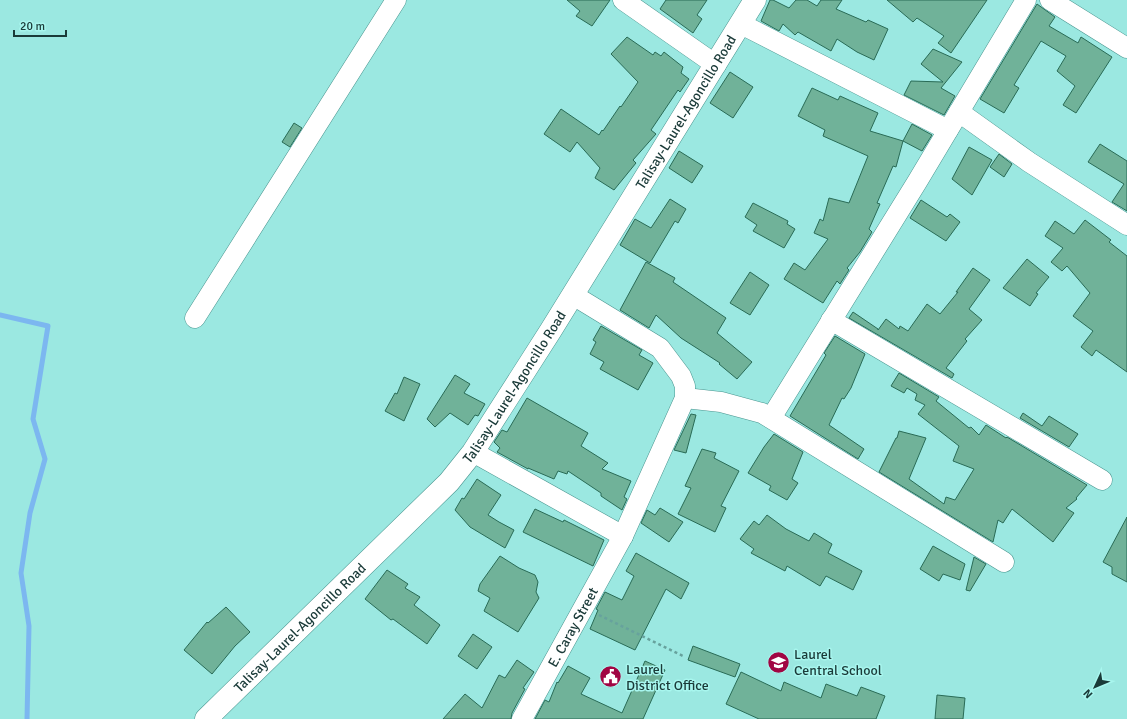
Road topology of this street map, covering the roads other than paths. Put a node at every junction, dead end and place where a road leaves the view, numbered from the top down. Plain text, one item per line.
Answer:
1 (396, 0) edge
2 (623, 0) edge
3 (755, 0) edge
4 (1026, 0) edge
5 (1050, 0) edge
6 (741, 24) junction
7 (1127, 48) edge
8 (716, 65) junction
9 (959, 112) junction
10 (948, 130) junction
11 (1127, 225) edge
12 (573, 295) junction
13 (195, 318) dead end
14 (831, 320) junction
15 (685, 398) junction
16 (771, 418) junction
17 (473, 452) junction
18 (1102, 480) dead end
19 (623, 536) junction
20 (1004, 562) dead end
21 (206, 719) edge
22 (522, 719) edge

1 - 13 street
2 - 8 street
3 - 6 main road, Talisay-Laurel-Agoncillo Road
4 - 9 street
5 - 7 street
6 - 8 main road, Talisay-Laurel-Agoncillo Road
6 - 10 street
8 - 12 main road, Talisay-Laurel-Agoncillo Road
9 - 10 street
9 - 11 street
10 - 14 street
12 - 15 street
12 - 17 main road, Talisay-Laurel-Agoncillo Road
14 - 16 street
14 - 18 street
15 - 16 street
15 - 19 street, E. Caray Street
16 - 20 street
17 - 19 street
17 - 21 main road, Talisay-Laurel-Agoncillo Road
19 - 22 street, E. Caray Street

